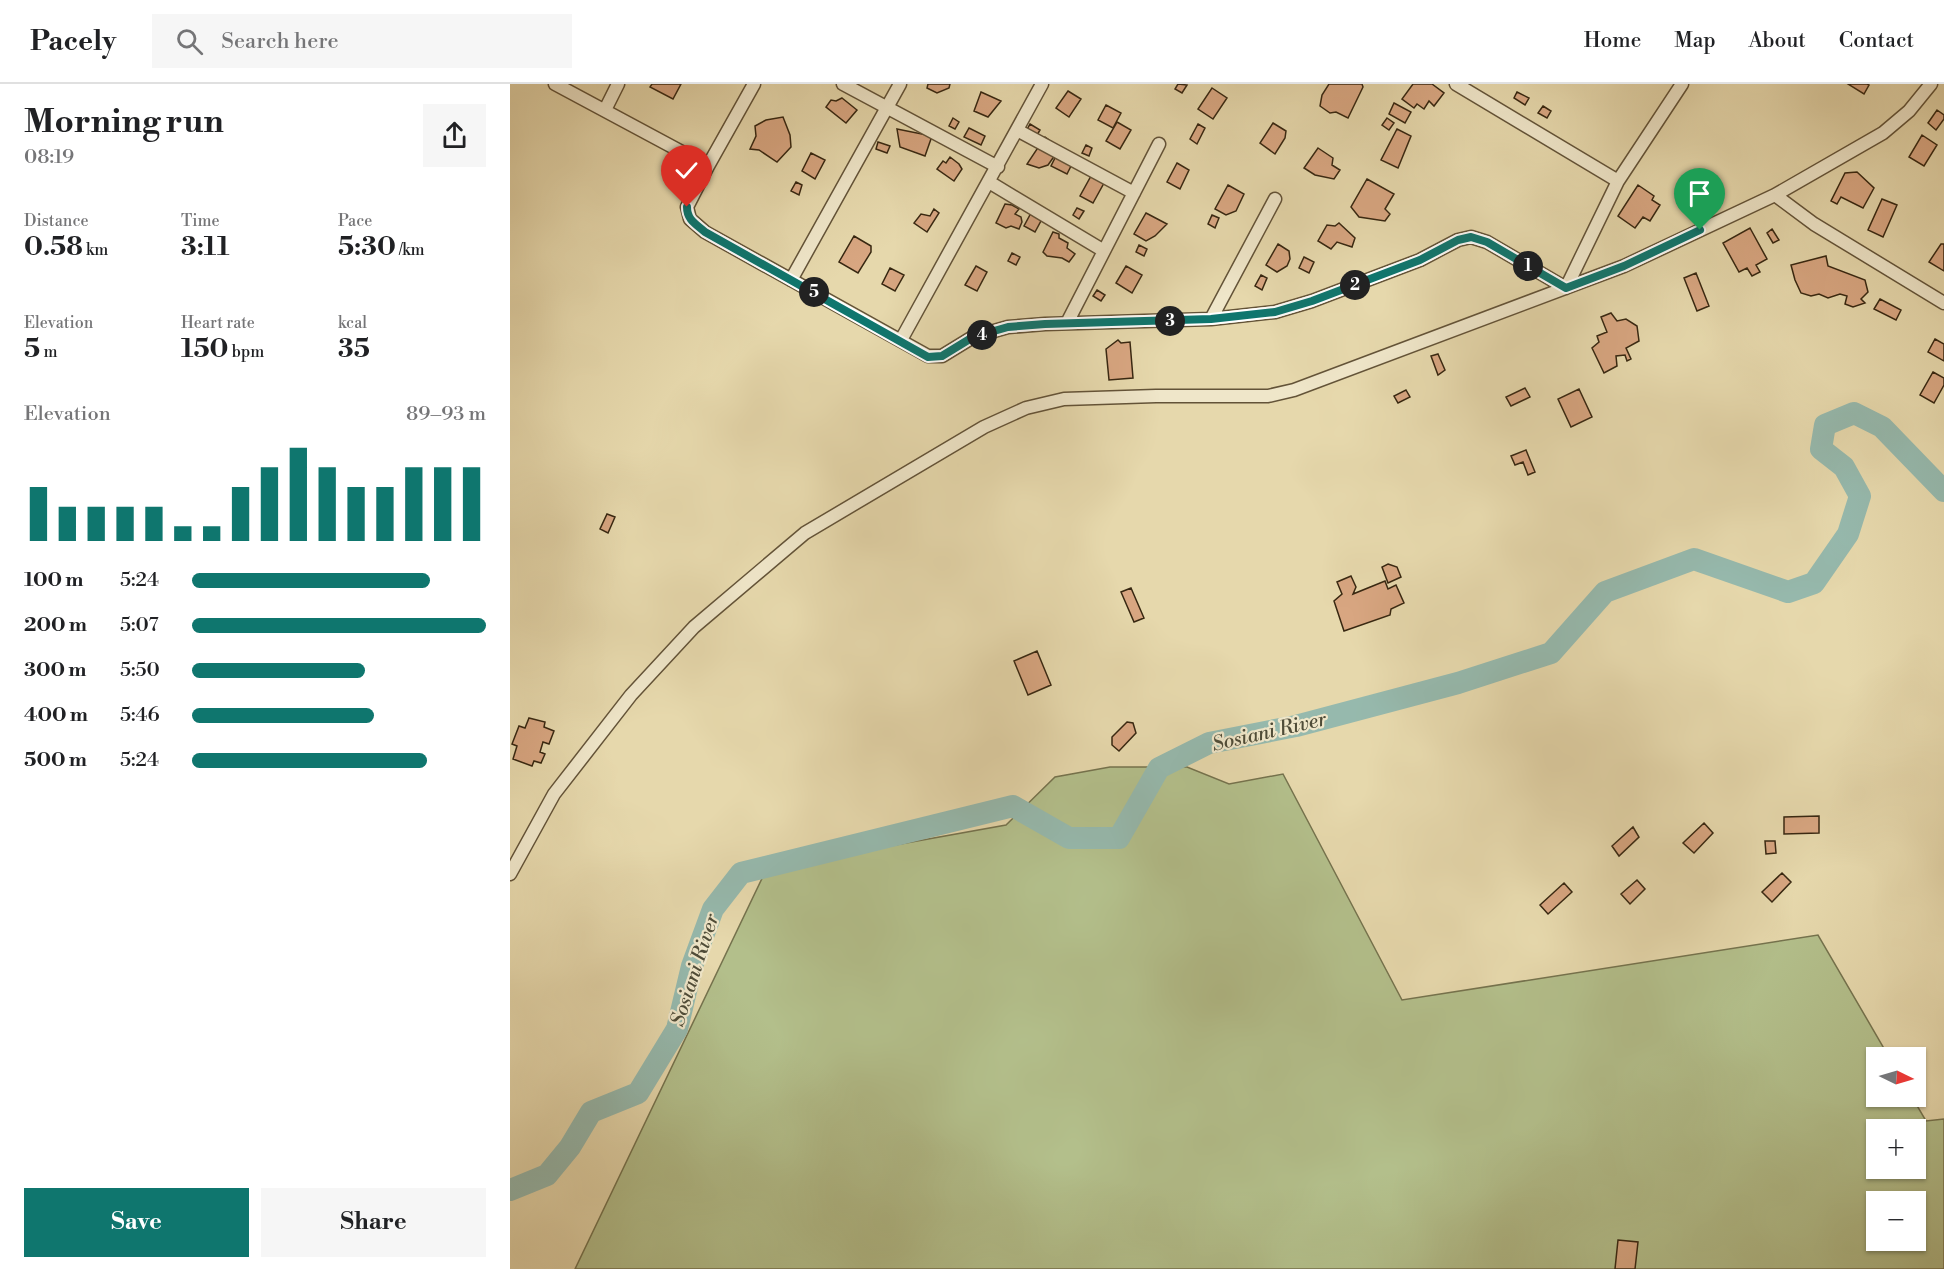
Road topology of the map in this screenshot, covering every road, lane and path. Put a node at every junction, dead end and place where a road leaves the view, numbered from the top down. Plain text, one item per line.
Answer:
1 (555, 84) edge
2 (618, 84) edge
3 (754, 84) edge
4 (843, 84) edge
5 (900, 84) edge
6 (1042, 84) edge
7 (1456, 84) edge
8 (1682, 84) edge
9 (1931, 84) edge
10 (887, 109) junction
11 (605, 110) junction
12 (1017, 130) junction
13 (1159, 144) dead end
14 (708, 166) junction
15 (998, 167) junction
16 (989, 182) junction
17 (1618, 182) junction
18 (1134, 193) junction
19 (1775, 195) junction
20 (1275, 199) dead end
21 (1104, 251) junction
22 (791, 280) junction
23 (1566, 288) junction
24 (1944, 303) edge
25 (1211, 319) junction
26 (1067, 324) junction
27 (901, 340) junction
28 (510, 874) edge

1 - 11 street
2 - 11 street
3 - 14 street
4 - 10 street
5 - 10 street
6 - 12 street
7 - 17 street
8 - 17 street
9 - 19 street
10 - 15 street
10 - 22 street
11 - 14 street
12 - 15 street
12 - 18 street
13 - 18 street
14 - 22 street
15 - 16 street
16 - 21 street
16 - 27 street
17 - 23 street
18 - 21 street
19 - 23 street
19 - 24 street
20 - 25 street
21 - 26 street
22 - 27 street
23 - 25 street
23 - 28 street
25 - 26 street
26 - 27 street

